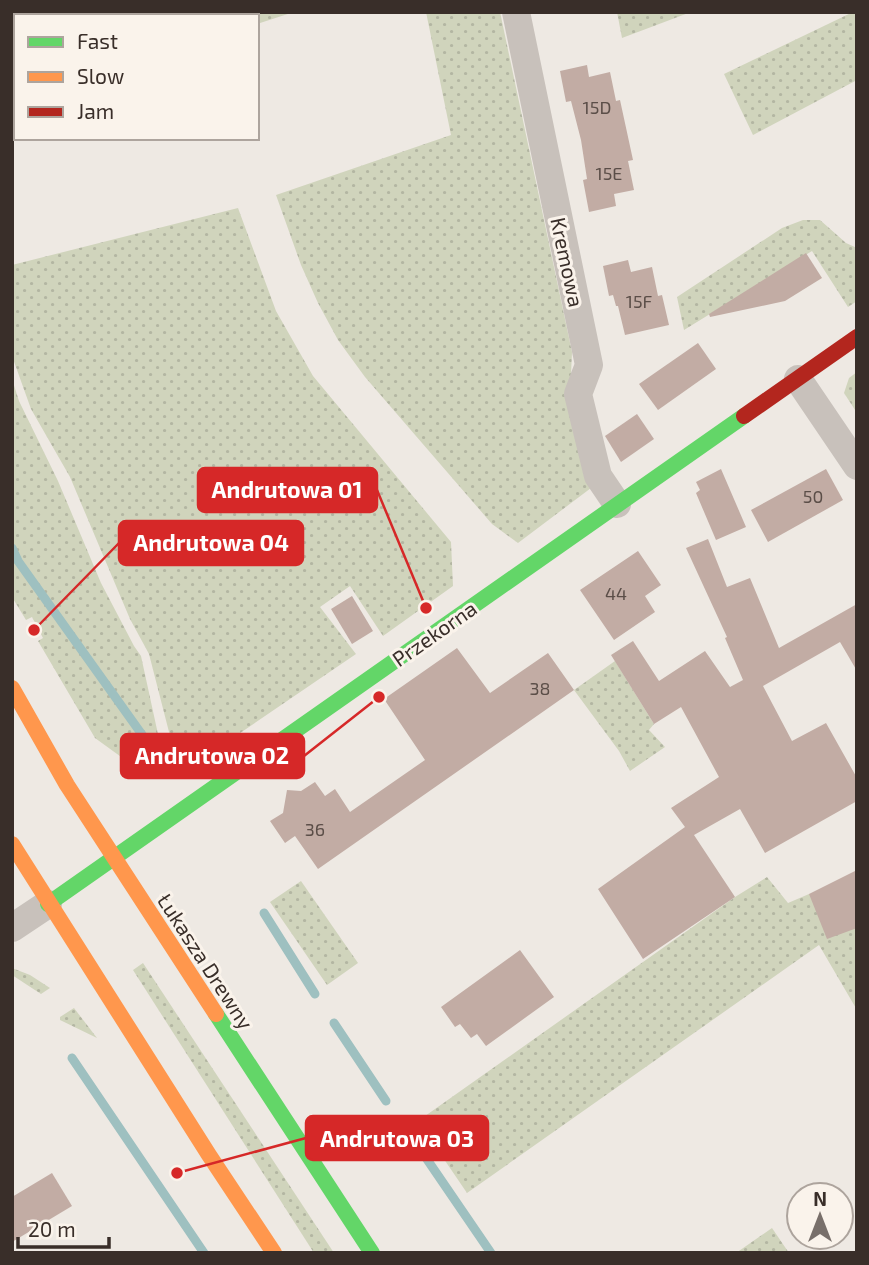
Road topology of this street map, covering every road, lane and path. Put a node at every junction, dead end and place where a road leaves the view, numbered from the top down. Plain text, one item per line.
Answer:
1 (516, 12) edge
2 (857, 337) edge
3 (798, 379) junction
4 (857, 466) edge
5 (617, 504) junction
6 (12, 688) edge
7 (12, 844) edge
8 (114, 858) junction
9 (48, 904) junction
10 (12, 928) edge
11 (274, 1253) edge
12 (372, 1253) edge

1 - 5 street, Kremowa
2 - 3 main road, Przekorna
3 - 4 street
3 - 5 main road, Przekorna
5 - 8 main road, Przekorna
6 - 8 main road, Łukasza Drewny
7 - 9 main road
8 - 9 main road, Przekorna
8 - 12 main road, Łukasza Drewny
9 - 10 street, Przekorna
9 - 11 main road

